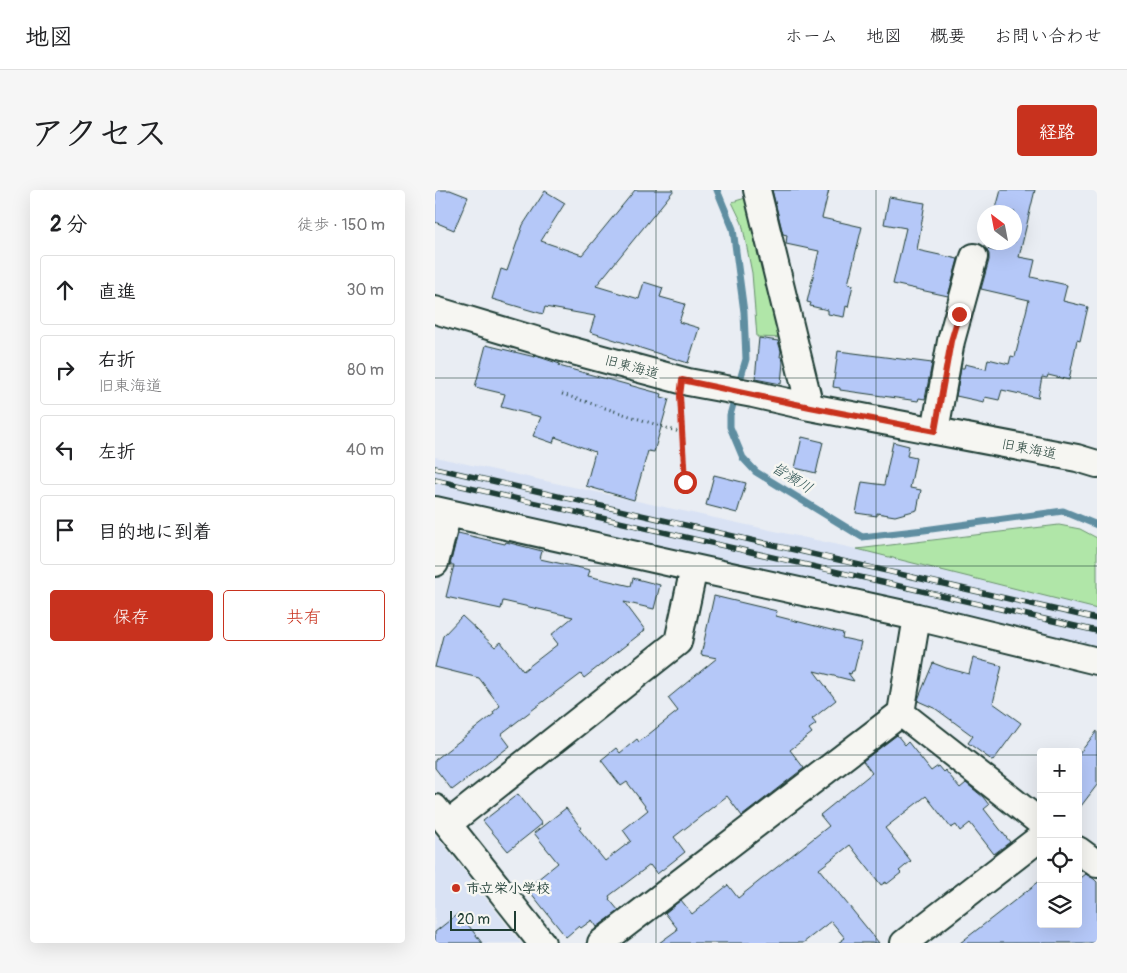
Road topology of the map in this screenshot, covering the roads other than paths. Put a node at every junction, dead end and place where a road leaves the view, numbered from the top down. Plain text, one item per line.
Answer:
1 (757, 190) edge
2 (974, 257) dead end
3 (435, 310) edge
4 (810, 407) junction
5 (935, 431) junction
6 (1097, 464) edge
7 (441, 511) edge
8 (435, 563) edge
9 (694, 568) junction
10 (917, 617) junction
11 (1097, 661) edge
12 (901, 714) junction
13 (441, 816) edge
14 (1037, 820) edge
15 (1040, 838) edge
16 (1082, 853) edge
17 (1097, 864) edge
18 (542, 943) edge
19 (601, 943) edge
20 (904, 943) edge

1 - 4 street
2 - 5 street
3 - 4 street, 旧東海道
4 - 5 street, 旧東海道
5 - 6 street, 旧東海道
7 - 8 street
7 - 9 street
9 - 10 street
9 - 13 street
10 - 11 street
10 - 12 street
12 - 14 street
12 - 19 street
13 - 18 street
15 - 20 street
16 - 17 street

